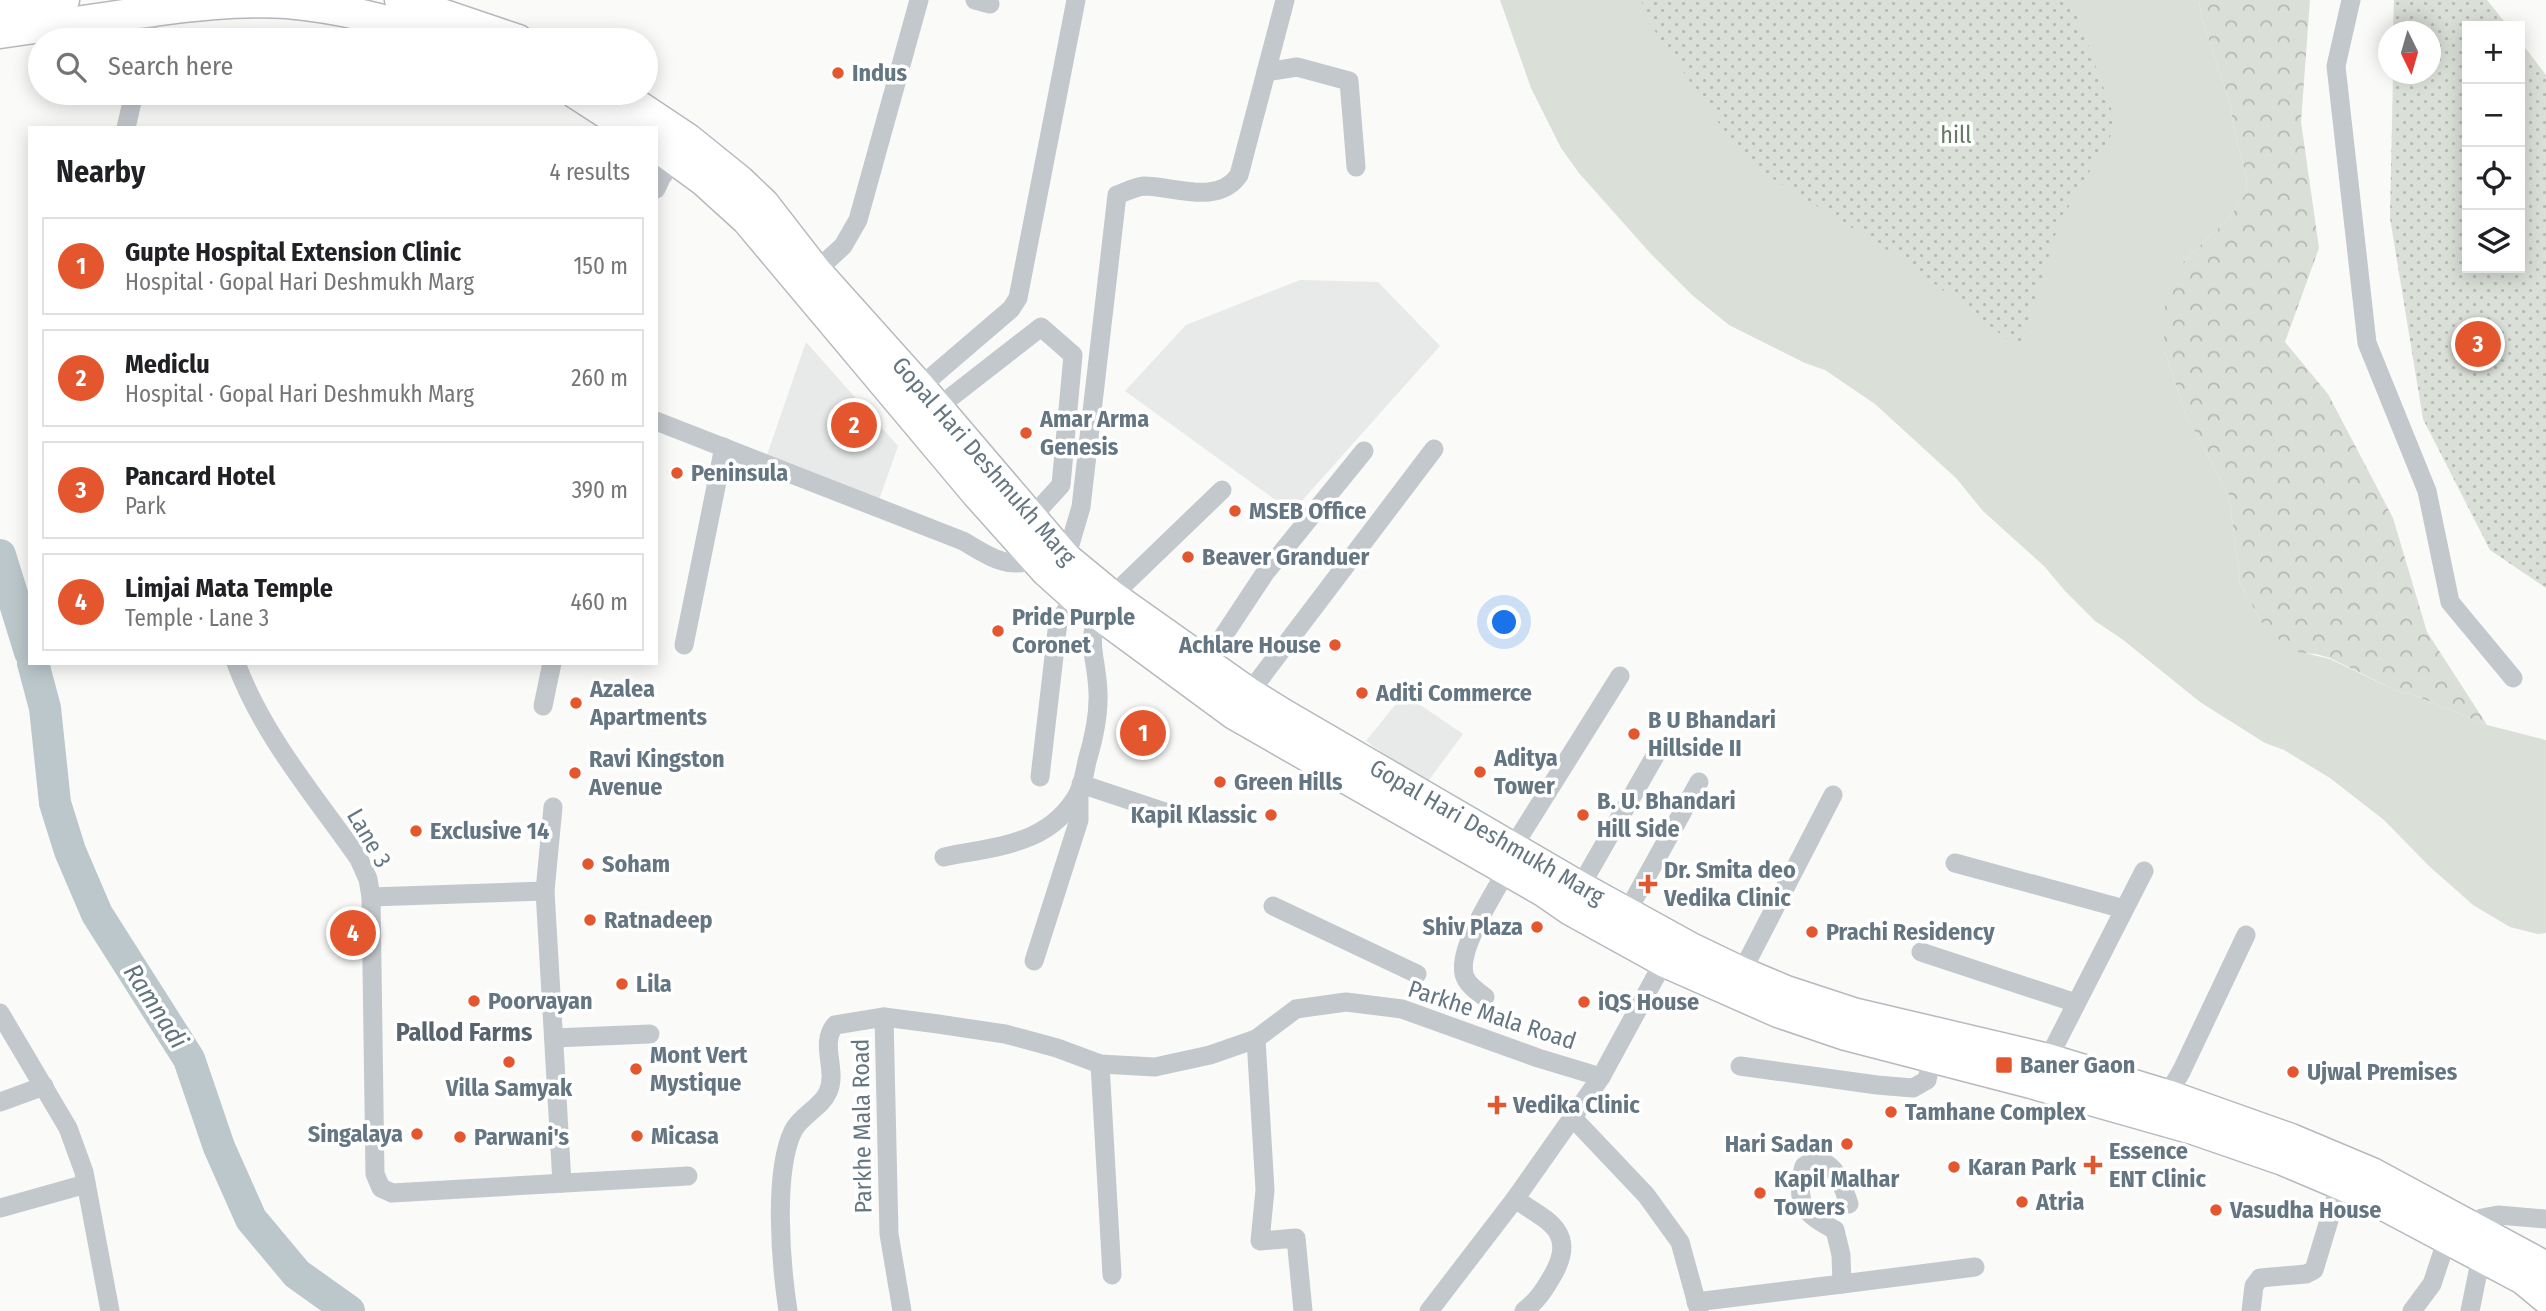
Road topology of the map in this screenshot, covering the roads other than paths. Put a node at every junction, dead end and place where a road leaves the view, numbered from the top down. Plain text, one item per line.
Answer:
1 (64, 0) edge
2 (400, 0) edge
3 (919, 0) edge
4 (1076, 0) edge
5 (1284, 0) edge
6 (2351, 0) edge
7 (0, 9) edge
8 (151, 11) junction
9 (439, 21) edge
10 (34, 28) edge
11 (147, 28) edge
12 (468, 28) edge
13 (28, 29) edge
14 (0, 33) edge
15 (1266, 72) junction
16 (131, 105) edge
17 (594, 105) edge
18 (637, 105) edge
19 (126, 126) edge
20 (626, 126) edge
21 (665, 152) edge
22 (1356, 167) dead end
23 (658, 185) edge
24 (816, 271) junction
25 (929, 397) junction
26 (658, 422) edge
27 (724, 447) junction
28 (1434, 449) dead end
29 (1364, 451) dead end
30 (1222, 490) dead end
31 (1031, 518) junction
32 (1049, 563) junction
33 (1094, 597) junction
34 (684, 645) dead end
35 (1206, 662) junction
36 (237, 665) edge
37 (552, 665) edge
38 (1620, 676) dead end
39 (2513, 678) dead end
40 (1249, 693) junction
41 (543, 706) dead end
42 (1655, 756) dead end
43 (1040, 777) dead end
44 (1699, 782) dead end
45 (1080, 788) junction
46 (1833, 795) dead end
47 (553, 807) dead end
48 (1174, 815) dead end
49 (944, 857) dead end
50 (1510, 859) junction
51 (1955, 863) dead end
52 (2144, 871) dead end
53 (1580, 887) junction
54 (545, 891) junction
55 (371, 897) junction
56 (1273, 906) dead end
57 (2124, 909) junction
58 (1628, 912) junction
59 (2246, 935) dead end
60 (1670, 950) junction
61 (1921, 952) dead end
62 (1034, 961) dead end
63 (1417, 974) dead end
64 (1736, 982) junction
65 (1485, 997) dead end
66 (2076, 1003) junction
67 (0, 1013) edge
68 (884, 1017) junction
69 (650, 1034) dead end
70 (554, 1038) junction
71 (1256, 1039) junction
72 (1932, 1057) junction
73 (2048, 1059) junction
74 (1100, 1064) junction
75 (1740, 1066) dead end
76 (1601, 1077) junction
77 (44, 1086) junction
78 (2167, 1095) junction
79 (0, 1102) edge
80 (1572, 1117) junction
81 (688, 1176) dead end
82 (562, 1183) junction
83 (86, 1184) junction
84 (2340, 1184) junction
85 (1515, 1199) junction
86 (1849, 1204) dead end
87 (0, 1208) edge
88 (2546, 1219) edge
89 (2468, 1243) junction
90 (1975, 1267) dead end
91 (2546, 1267) edge
92 (1112, 1275) dead end
93 (1842, 1284) junction
94 (2546, 1298) edge
95 (1697, 1306) edge
96 (110, 1311) edge
97 (788, 1311) edge
98 (902, 1311) edge
99 (1303, 1311) edge
100 (1429, 1311) edge
101 (1524, 1311) edge
102 (2251, 1311) edge
103 (2412, 1311) edge
104 (2470, 1311) edge

1 - 7 main road
2 - 9 main road
3 - 24 street
4 - 25 street
5 - 15 street
6 - 39 street
8 - 9 main road
8 - 10 main road
8 - 11 street
9 - 12 main road
13 - 14 main road
15 - 22 street
15 - 32 street
16 - 19 street
17 - 20 main road
18 - 24 main road, Gopal Hari Deshmukh Marg
21 - 23 street
21 - 32 main road, Gopal Hari Deshmukh Marg
24 - 25 main road, Gopal Hari Deshmukh Marg
25 - 31 main road, Gopal Hari Deshmukh Marg
25 - 31 street
26 - 27 street
27 - 32 street
27 - 34 street
28 - 40 street
29 - 35 street
30 - 33 street
31 - 32 main road, Gopal Hari Deshmukh Marg
32 - 33 main road, Gopal Hari Deshmukh Marg
33 - 35 main road, Gopal Hari Deshmukh Marg
33 - 43 street
33 - 45 street
33 - 50 main road, Gopal Hari Deshmukh Marg
35 - 40 main road, Gopal Hari Deshmukh Marg
36 - 55 street, Lane 3
37 - 41 street
38 - 50 street
40 - 50 main road, Gopal Hari Deshmukh Marg
42 - 53 street
44 - 58 street
45 - 48 street
45 - 49 street
45 - 62 street
46 - 64 street
47 - 54 street
50 - 53 main road, Gopal Hari Deshmukh Marg
50 - 60 main road, Gopal Hari Deshmukh Marg
50 - 65 street
51 - 57 street
52 - 57 street
53 - 58 main road, Gopal Hari Deshmukh Marg
54 - 55 street
54 - 70 street
55 - 82 street, Lane 3
56 - 63 street
57 - 66 street
58 - 60 main road, Gopal Hari Deshmukh Marg
59 - 78 street
60 - 64 main road, Gopal Hari Deshmukh Marg
60 - 76 street
61 - 66 street
64 - 72 main road, Gopal Hari Deshmukh Marg
64 - 73 main road, Gopal Hari Deshmukh Marg
66 - 73 street
67 - 77 street
68 - 74 street, Parkhe Mala Road
68 - 97 street
68 - 98 street, Parkhe Mala Road
69 - 70 street
70 - 82 street
71 - 74 street, Parkhe Mala Road
71 - 76 street, Parkhe Mala Road
71 - 99 street
72 - 75 street
72 - 84 main road, Gopal Hari Deshmukh Marg
73 - 78 main road, Gopal Hari Deshmukh Marg
74 - 92 street
76 - 80 street
77 - 79 street
77 - 83 street
78 - 89 main road, Gopal Hari Deshmukh Marg
80 - 85 street
80 - 95 street
81 - 82 street
83 - 87 street
83 - 96 street
84 - 89 main road, Gopal Hari Deshmukh Marg
84 - 102 street
85 - 100 street
85 - 101 street
86 - 93 street
88 - 89 street
89 - 91 main road, Gopal Hari Deshmukh Marg
89 - 94 main road, Gopal Hari Deshmukh Marg
89 - 103 street
89 - 104 street
90 - 93 street
93 - 95 street

